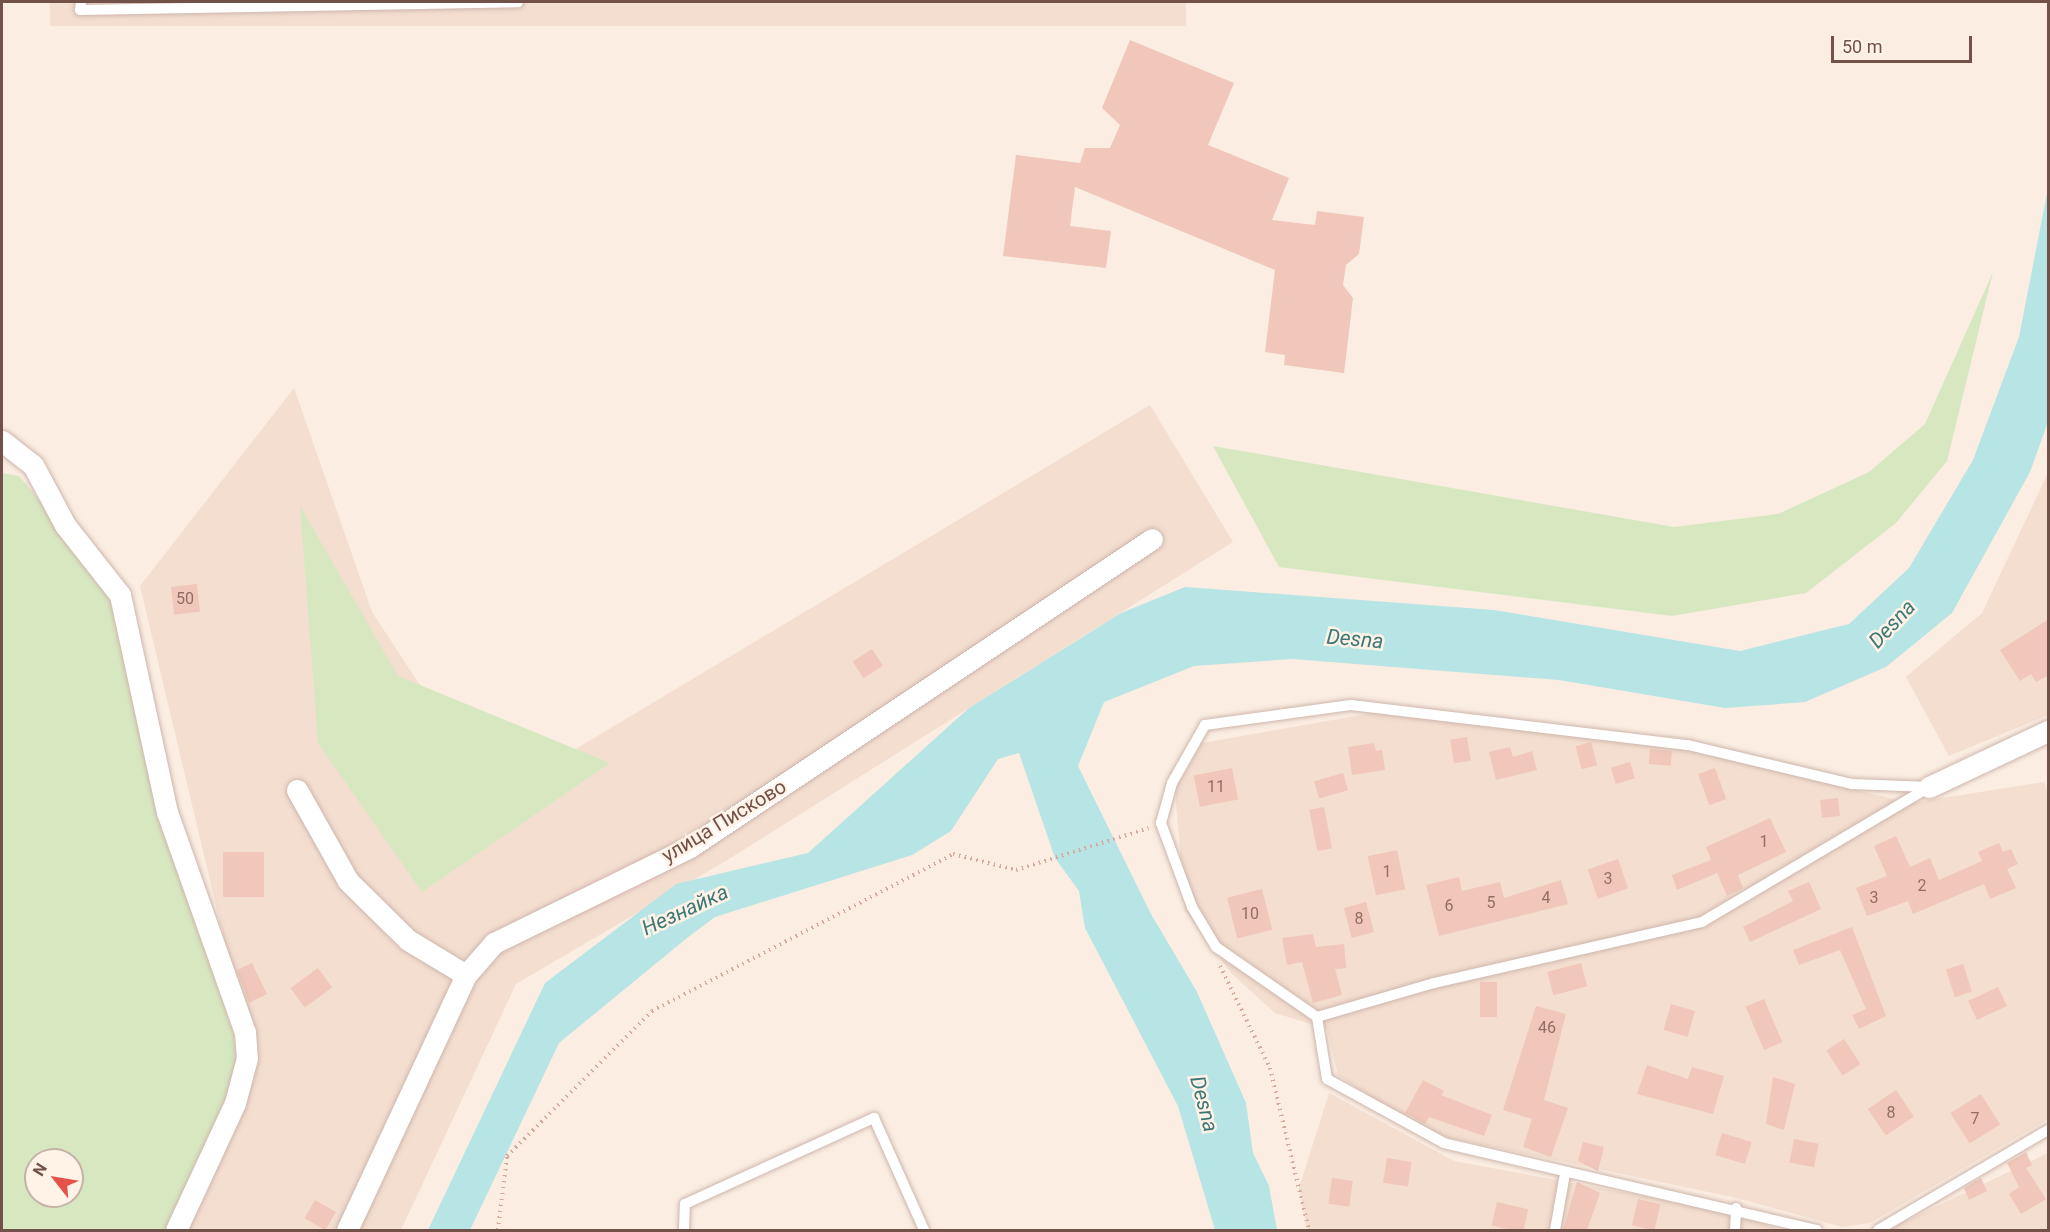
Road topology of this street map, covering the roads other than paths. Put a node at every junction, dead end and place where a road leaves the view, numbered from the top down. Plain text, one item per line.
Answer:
1 (81, 2) edge
2 (437, 2) edge
3 (488, 2) edge
4 (518, 2) edge
5 (270, 4) edge
6 (2, 441) edge
7 (1152, 539) dead end
8 (2049, 731) edge
9 (1929, 787) junction
10 (297, 790) dead end
11 (466, 975) junction
12 (1317, 1017) junction
13 (2049, 1130) edge
14 (1565, 1174) junction
15 (1736, 1208) junction
16 (176, 1230) edge
17 (347, 1230) edge
18 (684, 1230) edge
19 (924, 1230) edge
20 (1555, 1230) edge
21 (1736, 1230) edge
22 (1817, 1230) edge
23 (1878, 1230) edge

1 - 5 lane
2 - 3 lane
2 - 5 lane
3 - 4 lane
6 - 16 street
7 - 11 street, улица Писково
8 - 9 street
9 - 12 lane
9 - 12 lane
10 - 11 street
11 - 17 street, улица Писково
12 - 14 lane
13 - 23 lane
14 - 15 lane
14 - 20 lane
15 - 21 lane
15 - 22 lane
18 - 19 lane

